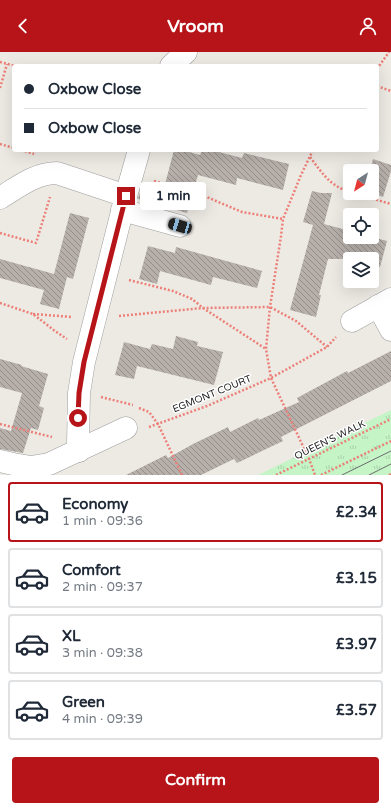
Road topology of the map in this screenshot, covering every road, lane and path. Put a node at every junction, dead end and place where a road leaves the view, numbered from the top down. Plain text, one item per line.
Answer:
1 (186, 52) edge
2 (389, 52) edge
3 (0, 62) edge
4 (7, 64) junction
5 (173, 64) edge
6 (12, 65) edge
7 (379, 66) edge
8 (379, 87) edge
9 (0, 88) edge
10 (391, 91) edge
11 (0, 144) edge
12 (12, 147) edge
13 (138, 152) edge
14 (312, 152) edge
15 (310, 157) junction
16 (57, 173) junction
17 (132, 175) junction
18 (343, 190) edge
19 (0, 198) edge
20 (377, 200) edge
21 (124, 203) junction
22 (391, 204) edge
23 (283, 219) junction
24 (180, 226) dead end
25 (0, 233) edge
26 (106, 274) junction
27 (384, 302) edge
28 (0, 303) edge
29 (270, 307) junction
30 (203, 308) junction
31 (33, 314) junction
32 (94, 320) junction
33 (352, 321) joint
34 (391, 330) edge
35 (327, 347) junction
36 (266, 349) junction
37 (86, 351) junction
38 (271, 378) junction
39 (391, 419) edge
40 (0, 424) edge
41 (126, 428) dead end
42 (391, 440) edge
43 (78, 447) junction
44 (309, 459) junction
45 (0, 460) edge
46 (182, 475) edge
47 (276, 475) edge
48 (315, 475) edge
49 (321, 475) edge

1 - 5 street
2 - 7 path
3 - 4 path
4 - 6 path
4 - 9 path
8 - 10 path
11 - 12 path
13 - 17 street
14 - 15 path
15 - 18 path
15 - 23 path
16 - 19 street
16 - 21 street
16 - 25 path
17 - 21 street
17 - 23 path
20 - 22 path
21 - 24 street
21 - 26 street
23 - 29 path
26 - 30 path
26 - 32 street
27 - 33 street
27 - 34 street
28 - 31 path
29 - 30 path
29 - 35 path
29 - 36 path
30 - 32 path
30 - 36 path
31 - 32 path
31 - 37 path
32 - 37 street
33 - 35 path, EGMONT COURT
35 - 38 path, EGMONT COURT
36 - 38 path
37 - 43 street
38 - 44 path
38 - 46 path, EGMONT COURT
39 - 44 path, QUEEN'S WALK
40 - 43 path
41 - 43 street
42 - 49 path
43 - 45 street
44 - 47 path, QUEEN'S WALK
44 - 48 path

